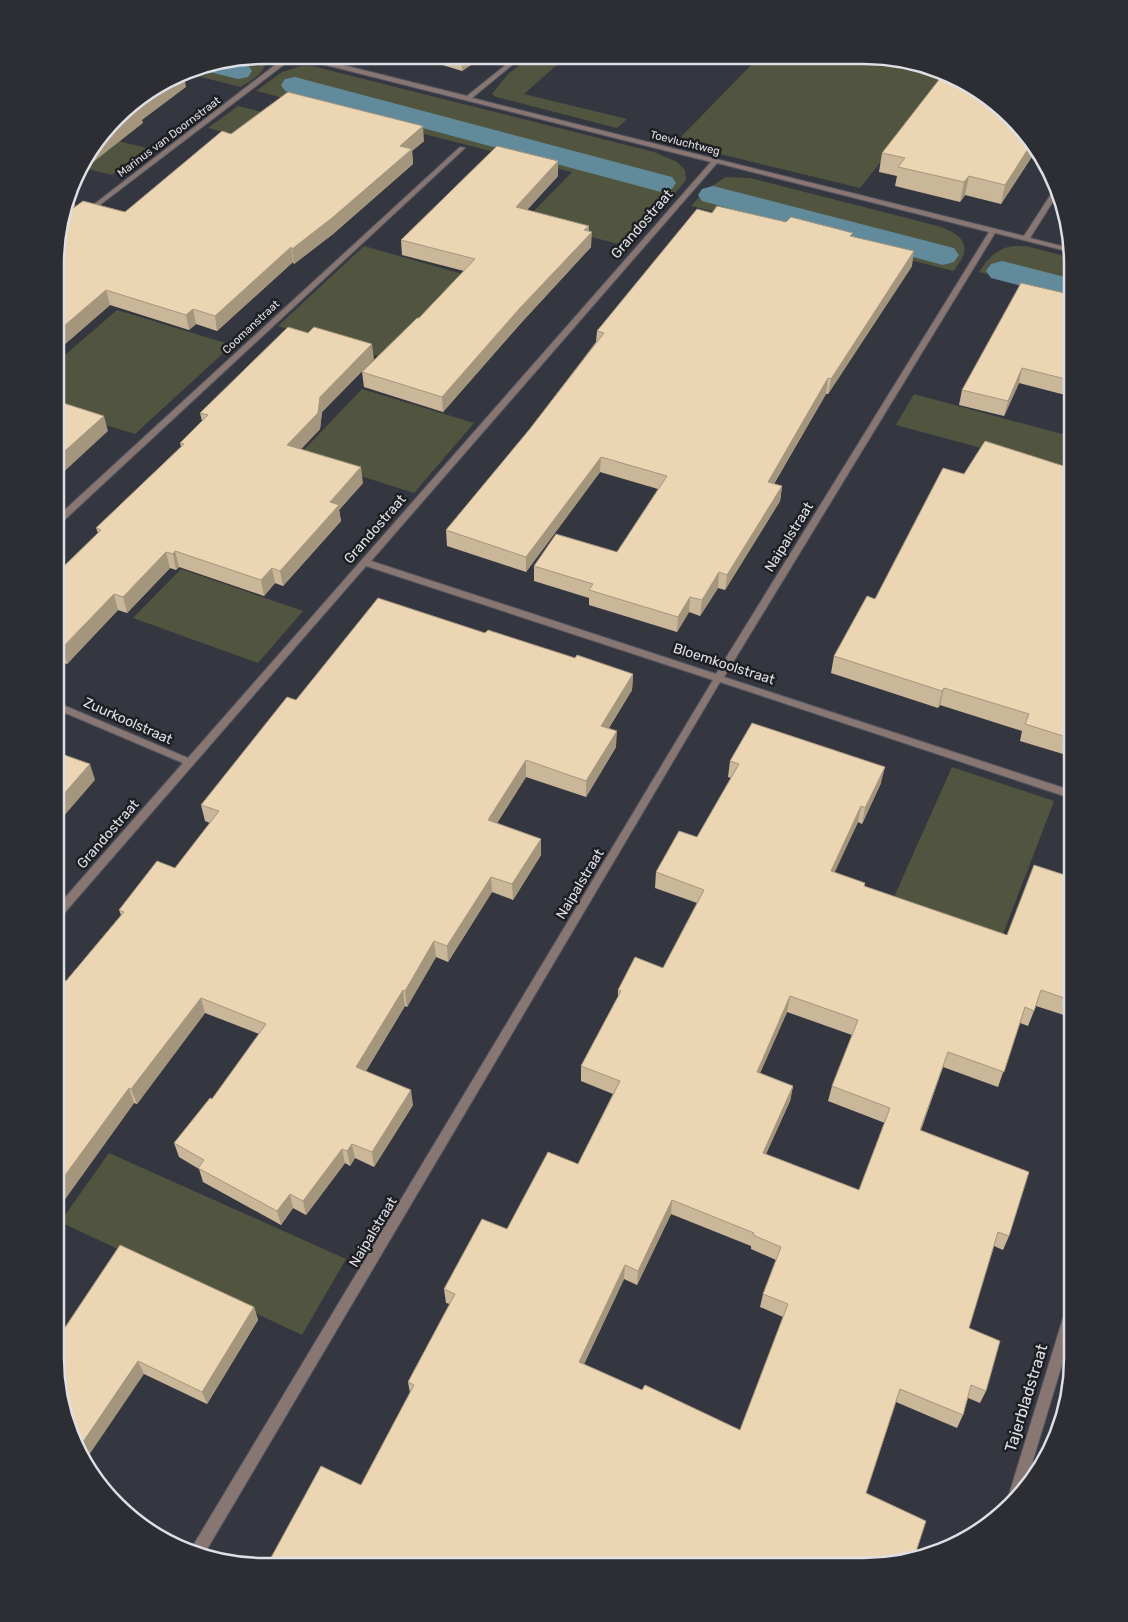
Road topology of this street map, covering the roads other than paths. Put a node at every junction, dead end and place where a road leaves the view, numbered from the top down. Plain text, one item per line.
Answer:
1 (282, 64) edge
2 (329, 64) edge
3 (510, 64) edge
4 (467, 99) junction
5 (462, 148) dead end
6 (716, 161) junction
7 (1053, 196) edge
8 (81, 216) edge
9 (993, 231) junction
10 (1026, 239) junction
11 (1064, 248) edge
12 (64, 516) edge
13 (365, 562) junction
14 (720, 677) junction
15 (64, 707) edge
16 (189, 762) junction
17 (1064, 792) edge
18 (64, 906) edge
19 (1064, 1332) edge
20 (1019, 1486) edge
21 (200, 1548) edge

1 - 8 street, Marinus van Doornstraat
2 - 4 street, Toevluchtweg
3 - 4 street
4 - 6 street, Toevluchtweg
5 - 12 street, Coomanstraat
6 - 9 street, Toevluchtweg
6 - 13 street, Grandostraat
7 - 10 street
9 - 10 street, Toevluchtweg
9 - 14 street, Naipalstraat
10 - 11 street, Toevluchtweg
13 - 14 street, Bloemkoolstraat
13 - 16 street, Grandostraat
14 - 17 street, Bloemkoolstraat
14 - 21 street, Naipalstraat
15 - 16 street, Zuurkoolstraat
16 - 18 street, Grandostraat
19 - 20 street, Tajerbladstraat

